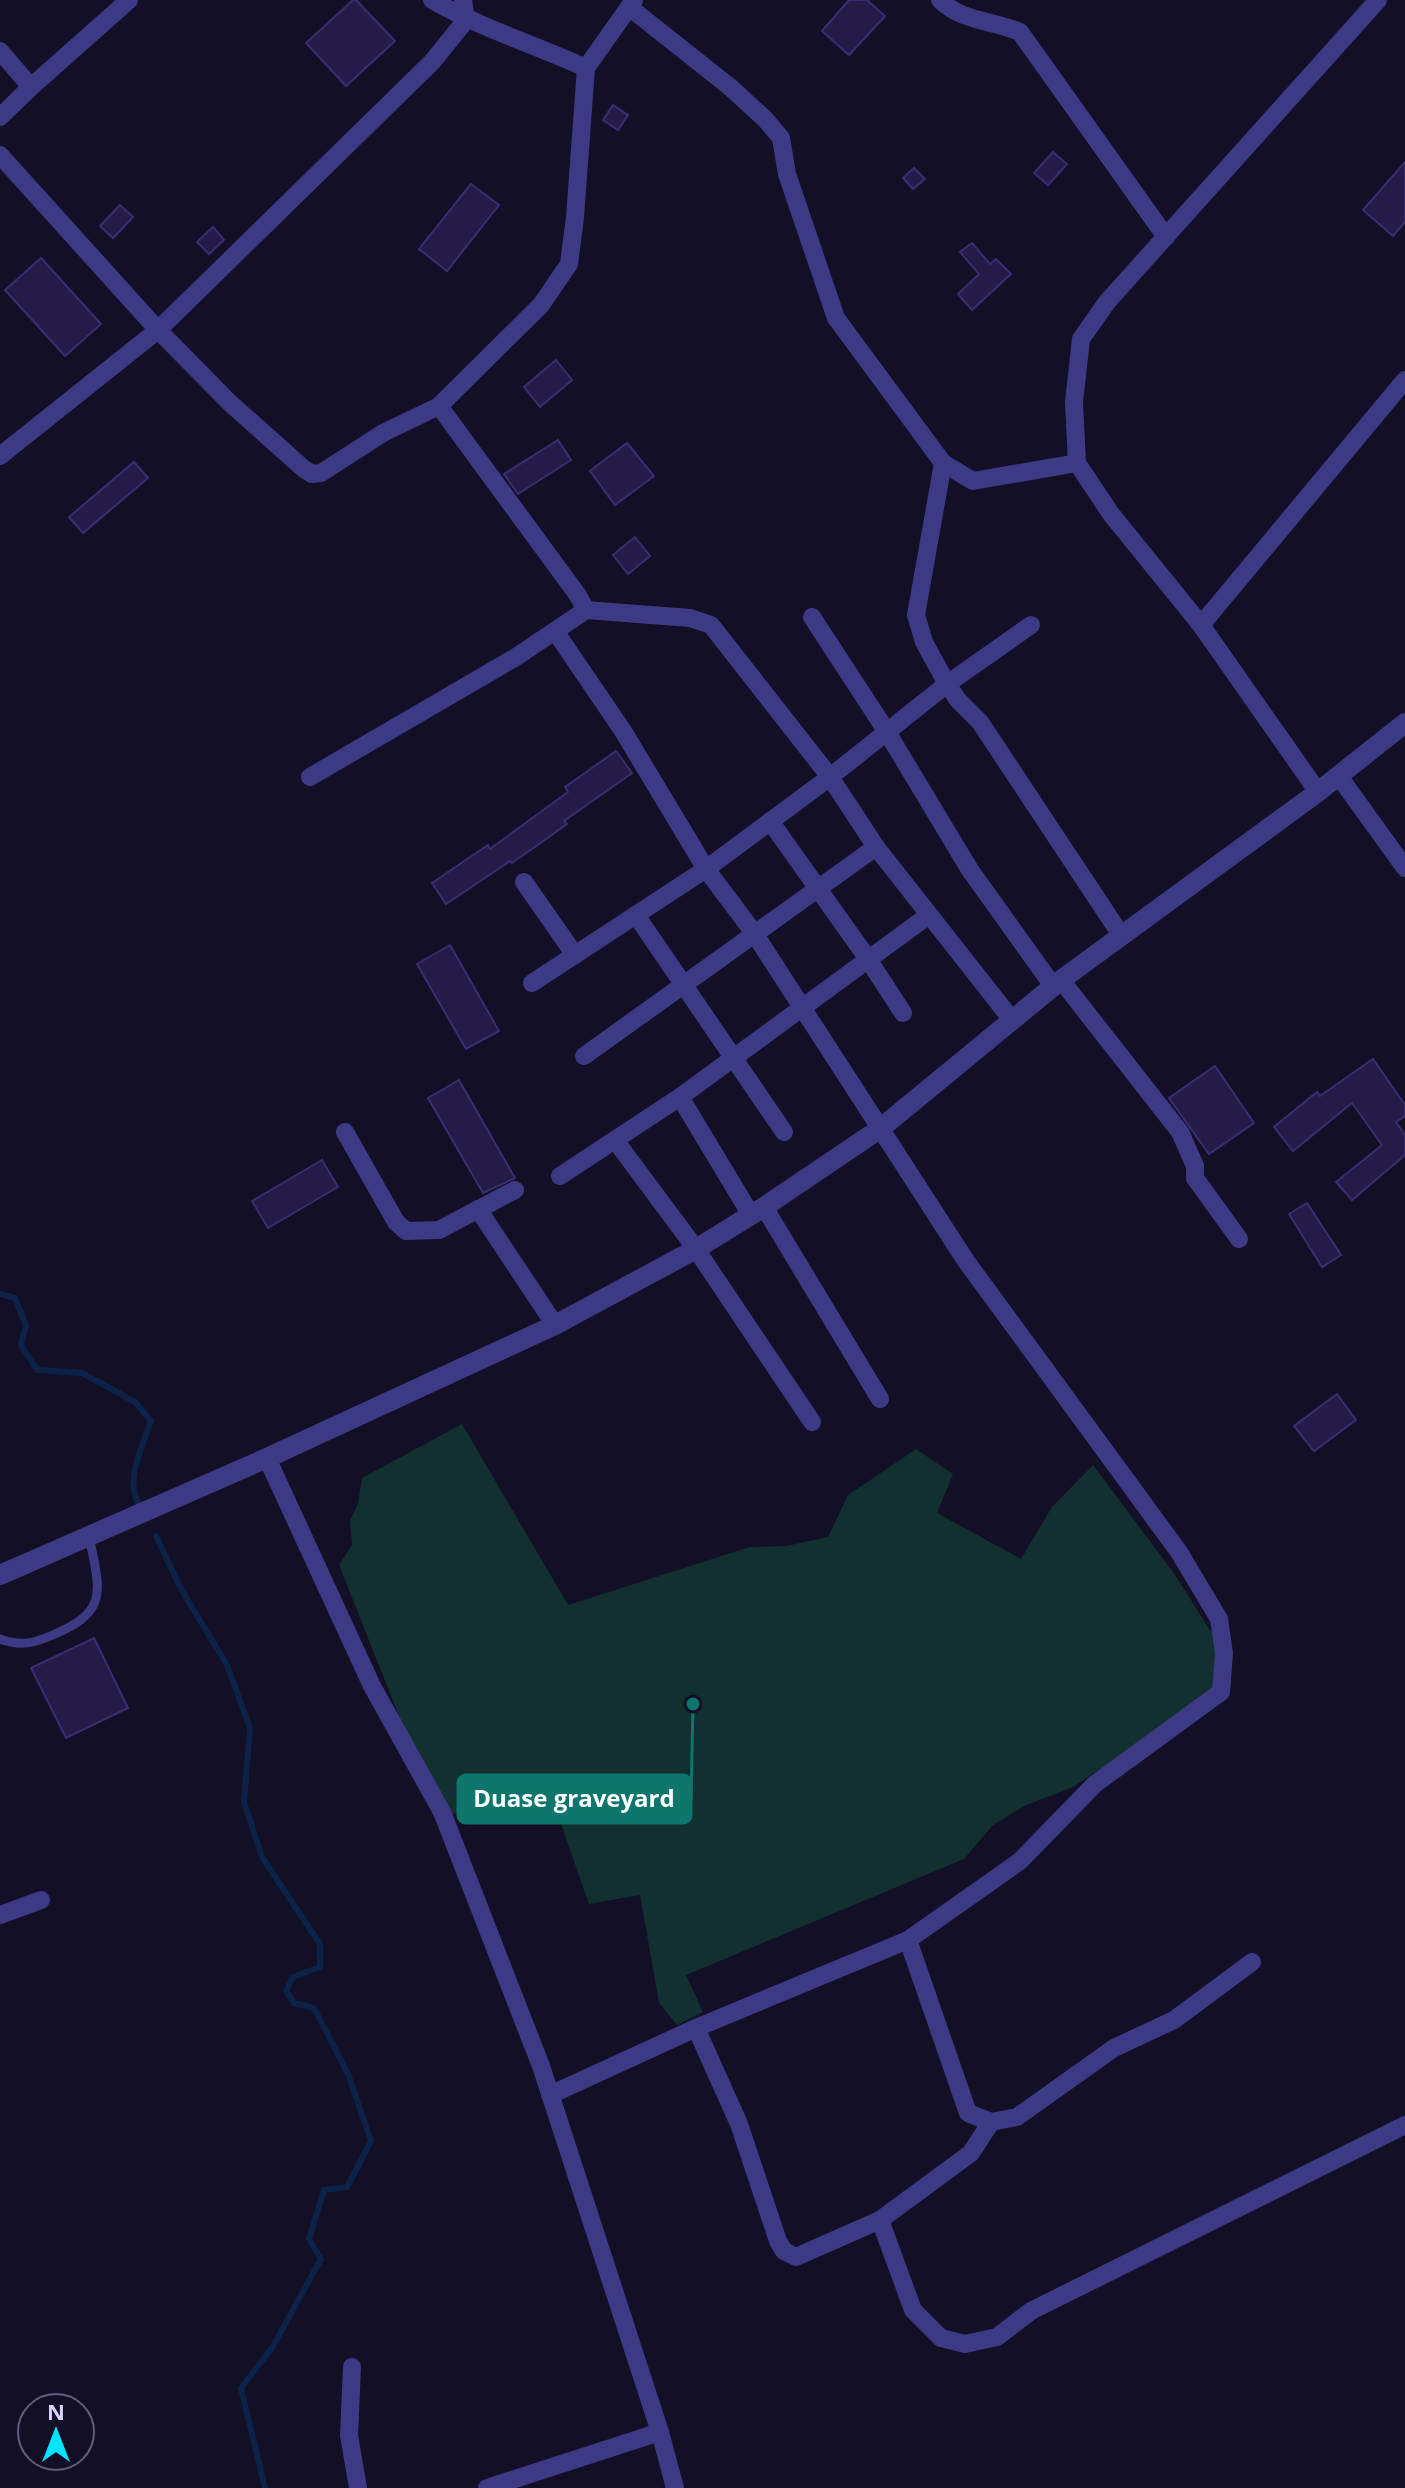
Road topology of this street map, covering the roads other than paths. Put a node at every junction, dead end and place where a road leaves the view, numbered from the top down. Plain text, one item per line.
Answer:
1 (129, 0) edge
2 (432, 0) edge
3 (463, 0) edge
4 (940, 0) edge
5 (1378, 0) edge
6 (632, 4) edge
7 (466, 20) junction
8 (0, 51) edge
9 (586, 68) junction
10 (31, 87) junction
11 (0, 117) edge
12 (0, 155) edge
13 (1166, 237) junction
14 (158, 330) junction
15 (1405, 380) edge
16 (439, 406) junction
17 (0, 456) edge
18 (943, 463) junction
19 (1077, 463) junction
20 (586, 610) junction
21 (812, 617) dead end
22 (1031, 625) dead end
23 (1201, 625) junction
24 (555, 631) junction
25 (947, 684) junction
26 (1405, 723) edge
27 (887, 732) junction
28 (1338, 775) junction
29 (310, 777) dead end
30 (830, 777) junction
31 (1318, 792) junction
32 (770, 821) junction
33 (876, 847) junction
34 (1405, 868) edge
35 (706, 869) junction
36 (524, 882) dead end
37 (817, 890) junction
38 (636, 915) junction
39 (929, 915) junction
40 (754, 933) junction
41 (1121, 935) junction
42 (575, 955) junction
43 (868, 959) junction
44 (532, 983) dead end
45 (1057, 983) junction
46 (682, 985) junction
47 (801, 1006) junction
48 (903, 1013) dead end
49 (1012, 1020) junction
50 (584, 1056) dead end
51 (732, 1056) junction
52 (680, 1097) junction
53 (881, 1128) junction
54 (345, 1132) dead end
55 (784, 1132) dead end
56 (615, 1140) junction
57 (560, 1176) dead end
58 (515, 1190) dead end
59 (478, 1209) junction
60 (758, 1211) junction
61 (1239, 1239) dead end
62 (696, 1249) junction
63 (555, 1325) junction
64 (880, 1399) dead end
65 (812, 1422) dead end
66 (267, 1458) junction
67 (89, 1535) junction
68 (0, 1575) edge
69 (0, 1639) edge
70 (41, 1900) dead end
71 (0, 1915) edge
72 (908, 1940) junction
73 (1252, 1962) dead end
74 (696, 2028) junction
75 (550, 2095) junction
76 (991, 2122) junction
77 (1405, 2125) edge
78 (880, 2220) junction
79 (352, 2367) dead end
80 (660, 2432) junction
81 (358, 2488) edge
82 (487, 2488) edge
83 (675, 2488) edge

1 - 10 street
2 - 7 street
3 - 7 street
4 - 13 street
5 - 13 street
6 - 9 street
6 - 18 street
7 - 9 street
7 - 14 street
8 - 10 street
9 - 16 street
10 - 11 street
12 - 14 street
13 - 19 street
14 - 16 street
14 - 17 street
15 - 23 street
16 - 20 street
18 - 19 street
18 - 25 street
19 - 23 street
20 - 24 street
20 - 30 street
21 - 27 street
22 - 25 street
23 - 31 street
24 - 29 street
24 - 35 street
25 - 27 street
25 - 41 street
26 - 28 street
27 - 30 street
27 - 45 street
28 - 31 street
28 - 34 street
30 - 32 street
30 - 33 street
31 - 41 street
32 - 35 street
32 - 37 street
33 - 37 street
33 - 39 street
35 - 38 street
35 - 40 street
36 - 42 street
37 - 40 street
37 - 43 street
38 - 42 street
38 - 46 street
39 - 43 street
39 - 49 street
40 - 46 street
40 - 47 street
41 - 45 street
42 - 44 street
43 - 47 street
43 - 48 street
45 - 49 street
45 - 61 street
46 - 50 street
46 - 51 street
47 - 51 street
47 - 53 street
49 - 53 street
51 - 52 street
51 - 55 street
52 - 56 street
52 - 60 street
53 - 60 street
53 - 72 street
54 - 59 street
56 - 57 street
56 - 62 street
58 - 59 street
59 - 63 street
60 - 62 street
60 - 64 street
62 - 63 street
62 - 65 street
63 - 66 street
66 - 67 street
66 - 75 street
67 - 68 street
67 - 69 lane
70 - 71 street
72 - 74 street
72 - 76 street
73 - 76 street
74 - 75 street
74 - 78 street
75 - 80 street
76 - 78 street
77 - 78 street
79 - 81 street
80 - 82 street
80 - 83 street

